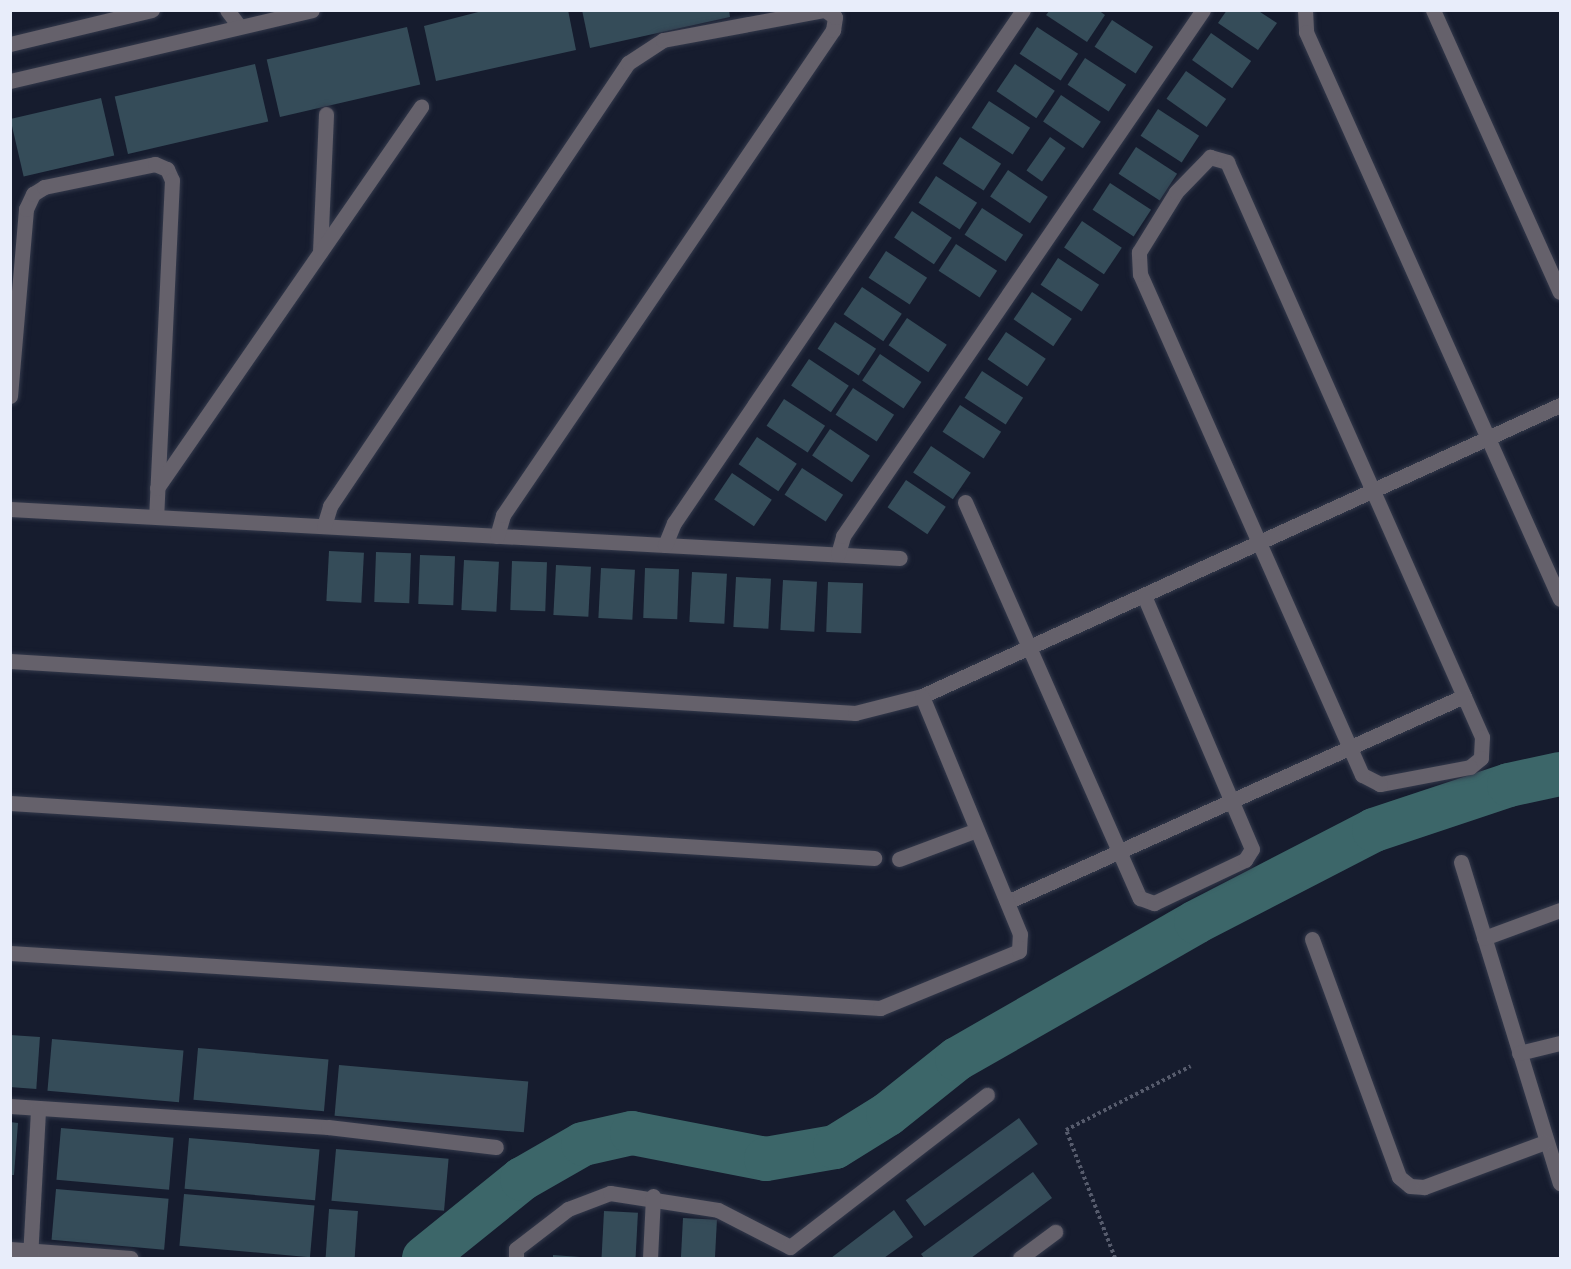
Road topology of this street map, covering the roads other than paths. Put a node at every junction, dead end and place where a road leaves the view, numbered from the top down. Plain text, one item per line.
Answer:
1 (152, 10) edge
2 (227, 10) edge
3 (312, 10) edge
4 (824, 10) edge
5 (1023, 10) edge
6 (1203, 10) edge
7 (1305, 10) edge
8 (1434, 10) edge
9 (239, 26) junction
10 (10, 44) edge
11 (10, 81) edge
12 (421, 107) dead end
13 (326, 114) dead end
14 (320, 254) junction
15 (1560, 292) edge
16 (10, 396) edge
17 (1560, 405) edge
18 (1488, 438) junction
19 (157, 488) junction
20 (1374, 490) junction
21 (965, 502) dead end
22 (10, 510) edge
23 (156, 518) junction
24 (324, 526) junction
25 (497, 536) junction
26 (665, 544) junction
27 (1258, 544) junction
28 (838, 554) junction
29 (900, 558) dead end
30 (1144, 596) junction
31 (1560, 599) edge
32 (1033, 646) junction
33 (10, 661) edge
34 (922, 696) junction
35 (1464, 696) junction
36 (1350, 747) junction
37 (1235, 800) junction
38 (10, 803) edge
39 (977, 830) junction
40 (1120, 851) junction
41 (874, 858) dead end
42 (899, 860) dead end
43 (1461, 862) dead end
44 (1007, 903) junction
45 (1560, 910) edge
46 (1484, 938) junction
47 (1312, 939) dead end
48 (10, 953) edge
49 (1560, 1043) edge
50 (1519, 1053) junction
51 (987, 1095) dead end
52 (10, 1106) edge
53 (38, 1108) junction
54 (1545, 1142) junction
55 (496, 1147) dead end
56 (1560, 1183) edge
57 (654, 1196) junction
58 (1055, 1232) dead end
59 (10, 1249) edge
60 (789, 1253) edge
61 (31, 1255) edge
62 (512, 1255) edge
63 (131, 1258) edge
64 (650, 1258) edge
65 (1020, 1258) edge

1 - 10 street
2 - 9 street
3 - 9 street
4 - 24 street
4 - 25 street
5 - 26 street
6 - 28 street
7 - 18 street
8 - 15 street
9 - 11 street
12 - 14 street
13 - 14 street
14 - 19 street
16 - 19 street
17 - 18 street
18 - 20 street
18 - 31 street
19 - 23 street
20 - 27 street
20 - 27 street
20 - 35 street
21 - 32 street
22 - 23 street
23 - 24 street
24 - 25 street
25 - 26 street
26 - 28 street
27 - 30 street
27 - 36 street
28 - 29 street
30 - 32 street
30 - 37 street
32 - 34 street
32 - 40 street
33 - 34 street
34 - 39 street
35 - 36 street
35 - 36 street
36 - 37 street
37 - 40 street
37 - 40 street
38 - 41 street
39 - 42 street
39 - 44 street
40 - 44 street
43 - 46 street
44 - 48 street
45 - 46 street
46 - 50 street
47 - 54 street
49 - 50 street
50 - 54 street
51 - 60 street
52 - 53 street
53 - 55 street
53 - 61 street
54 - 56 street
57 - 60 street
57 - 62 street
57 - 64 street
58 - 65 street
59 - 61 street
61 - 63 street

